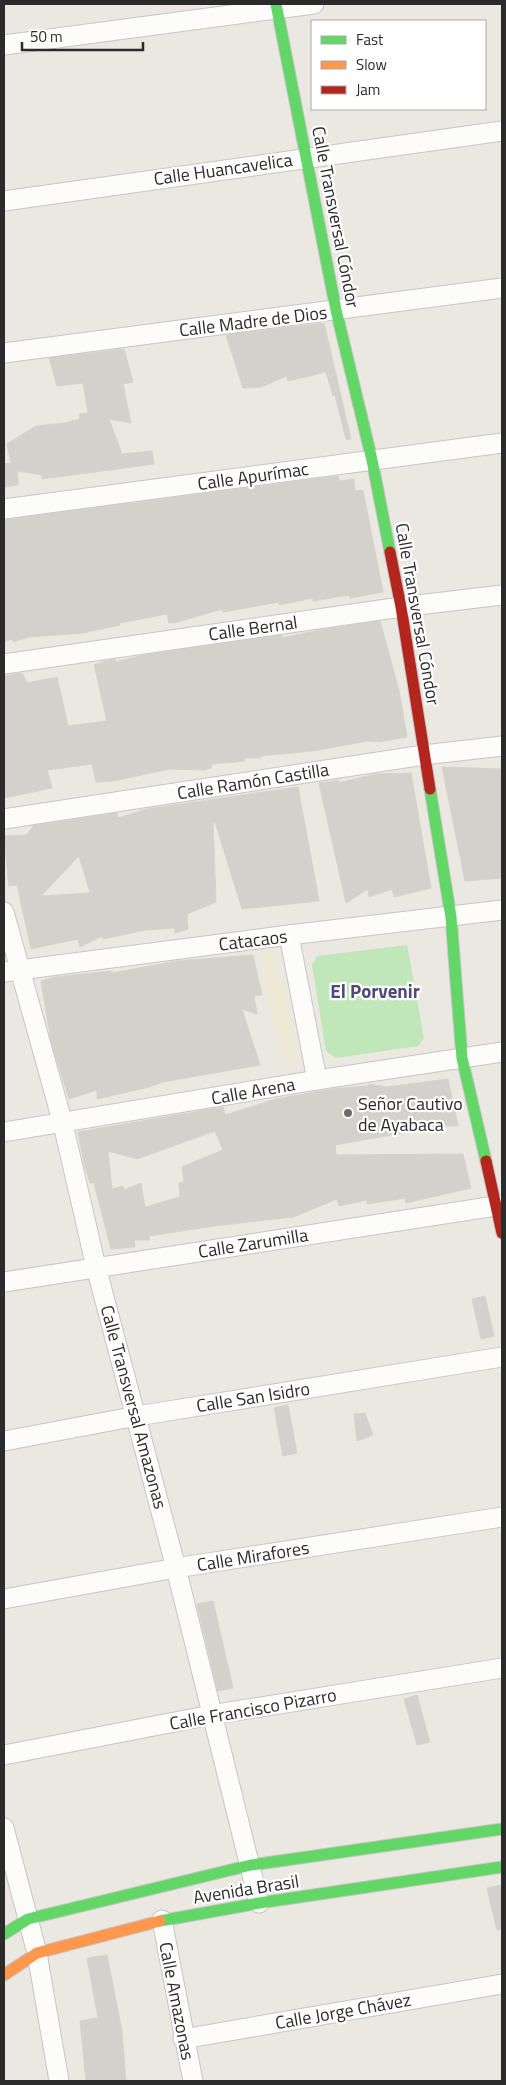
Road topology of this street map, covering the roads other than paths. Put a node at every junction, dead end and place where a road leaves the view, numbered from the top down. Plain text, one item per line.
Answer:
1 (314, 4) edge
2 (276, 6) edge
3 (4, 45) edge
4 (502, 131) edge
5 (307, 157) junction
6 (4, 201) edge
7 (502, 288) edge
8 (336, 310) junction
9 (4, 353) edge
10 (502, 443) edge
11 (372, 460) junction
12 (4, 508) edge
13 (502, 595) edge
14 (401, 607) junction
15 (4, 664) edge
16 (502, 746) edge
17 (424, 755) junction
18 (4, 820) edge
19 (502, 910) edge
20 (4, 912) edge
21 (451, 917) junction
22 (289, 935) junction
23 (11, 970) edge
24 (502, 1052) edge
25 (462, 1058) junction
26 (317, 1080) junction
27 (63, 1124) junction
28 (4, 1132) edge
29 (499, 1206) edge
30 (502, 1233) edge
31 (96, 1267) junction
32 (4, 1282) edge
33 (502, 1357) edge
34 (136, 1416) junction
35 (4, 1441) edge
36 (502, 1517) edge
37 (176, 1568) junction
38 (4, 1599) edge
39 (502, 1668) edge
40 (211, 1715) junction
41 (4, 1755) edge
42 (4, 1828) edge
43 (502, 1828) edge
44 (250, 1865) junction
45 (502, 1867) edge
46 (259, 1903) junction
47 (28, 1919) junction
48 (162, 1920) junction
49 (4, 1934) edge
50 (37, 1953) junction
51 (4, 1975) edge
52 (502, 1984) edge
53 (184, 2039) junction
54 (59, 2081) edge
55 (193, 2081) edge

1 - 2 street
2 - 3 street
2 - 5 street, Calle Transversal Cóndor
4 - 5 street, Calle Huancavelica
5 - 6 street, Calle Huancavelica
5 - 8 street, Calle Transversal Cóndor
7 - 8 street, Calle Madre de Dios
8 - 9 street, Calle Madre de Dios
8 - 11 street, Calle Transversal Cóndor
10 - 11 street, Calle Apurímac
11 - 12 street, Calle Apurímac
11 - 14 street, Calle Transversal Cóndor
13 - 14 street, Calle Bernal
14 - 15 street, Calle Bernal
14 - 17 street, Calle Transversal Cóndor
16 - 17 street, Calle Ramón Castilla
17 - 18 street, Calle Ramón Castilla
17 - 21 street, Calle Transversal Cóndor
19 - 21 street, Catacaos
20 - 23 street, Calle Transversal Amazonas
21 - 22 street, Catacaos
21 - 25 street, Calle Transversal Cóndor
22 - 23 street, Catacaos
22 - 26 street
23 - 27 street, Calle Transversal Amazonas
24 - 25 street, Calle Arena
25 - 26 street, Calle Arena
25 - 29 street, Calle Transversal Cóndor
26 - 27 street, Calle Arena
27 - 28 street, Calle Arena
27 - 31 street, Calle Transversal Amazonas
29 - 30 street, Calle Transversal Cóndor
29 - 31 street, Calle Zarumilla
31 - 32 street, Calle Zarumilla
31 - 34 street, Calle Transversal Amazonas
33 - 34 street, Calle San Isidro
34 - 35 street, Calle San Isidro
34 - 37 street, Calle Transversal Amazonas
36 - 37 street, Calle Mirafores
37 - 38 street, Calle Mirafores
37 - 40 street, Calle Transversal Amazonas
39 - 40 street, Calle Francisco Pizarro
40 - 41 street, Calle Francisco Pizarro
40 - 44 street, Calle Transversal Amazonas
42 - 47 street
43 - 44 street, Avenida Brasil
44 - 46 street, Calle Transversal Amazonas
44 - 47 street, Avenida Brasil
45 - 46 street, Avenida Brasil
46 - 48 street, Avenida Brasil
47 - 49 street, Avenida Brasil
47 - 50 street
48 - 50 street, Avenida Brasil
48 - 53 street, Calle Amazonas
50 - 51 street, Avenida Brasil
50 - 54 street
52 - 53 street, Calle Jorge Chávez
53 - 55 street, Calle Amazonas

